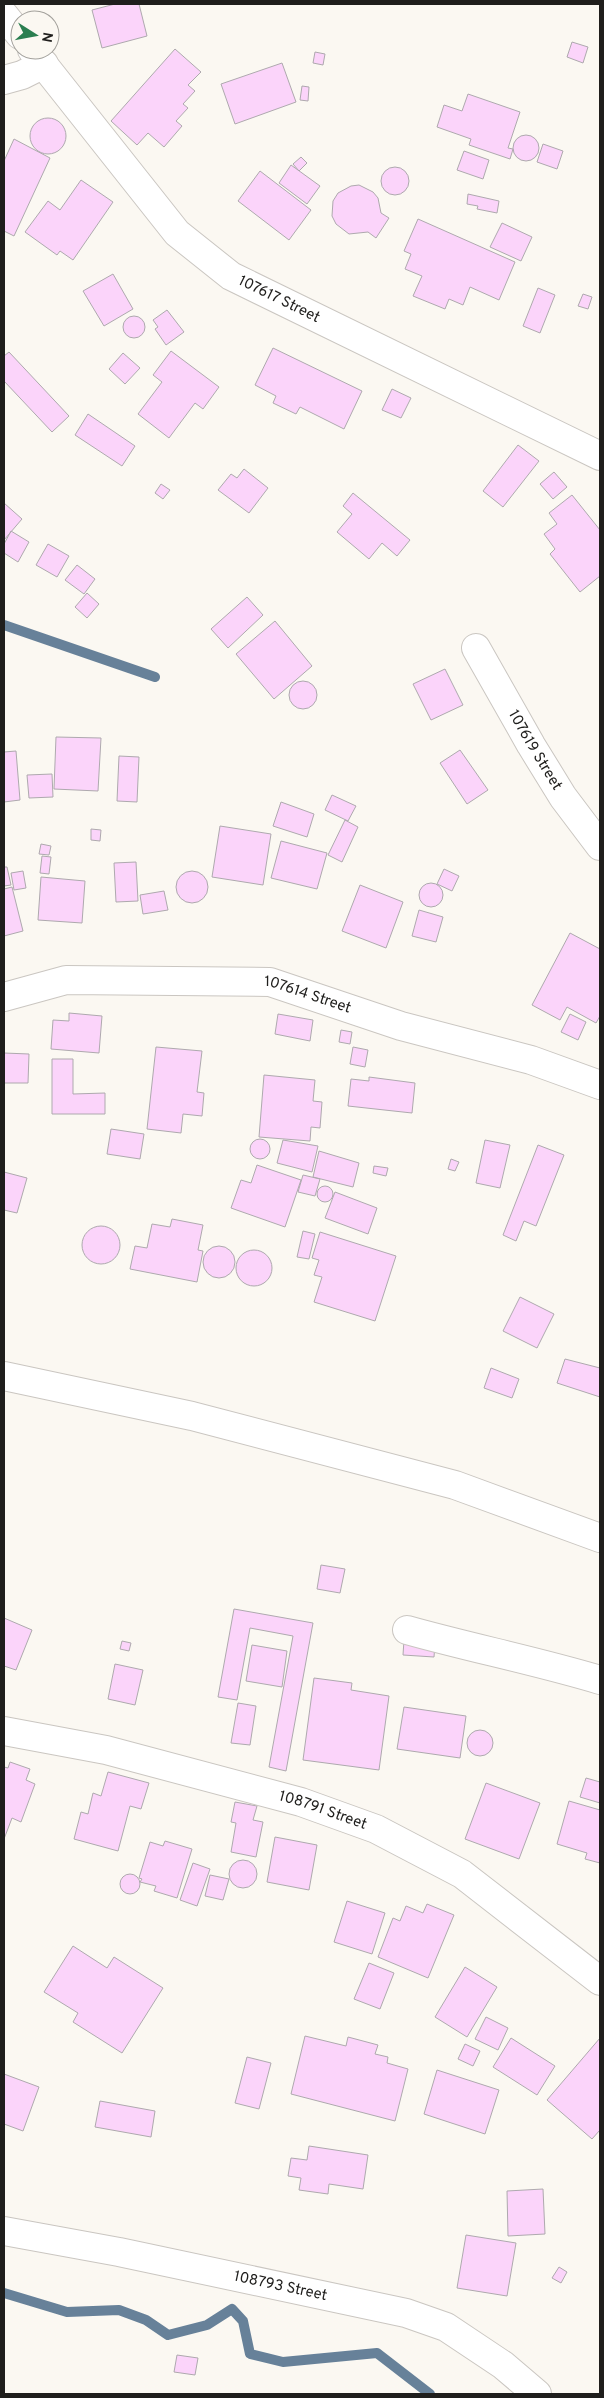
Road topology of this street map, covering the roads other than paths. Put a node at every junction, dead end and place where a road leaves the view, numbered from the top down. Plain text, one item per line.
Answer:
1 (35, 60) edge
2 (40, 60) edge
3 (4, 80) edge
4 (600, 456) edge
5 (476, 648) dead end
6 (600, 846) edge
7 (4, 997) edge
8 (600, 1085) edge
9 (4, 1376) edge
10 (600, 1538) edge
11 (407, 1630) dead end
12 (600, 1680) edge
13 (4, 1731) edge
14 (600, 1981) edge
15 (4, 2231) edge
16 (537, 2394) edge

1 - 3 street
2 - 4 street, 107617 Street
5 - 6 street, 107619 Street
7 - 8 street, 107614 Street
9 - 10 street
11 - 12 street
13 - 14 street, 108791 Street
15 - 16 street, 108793 Street

